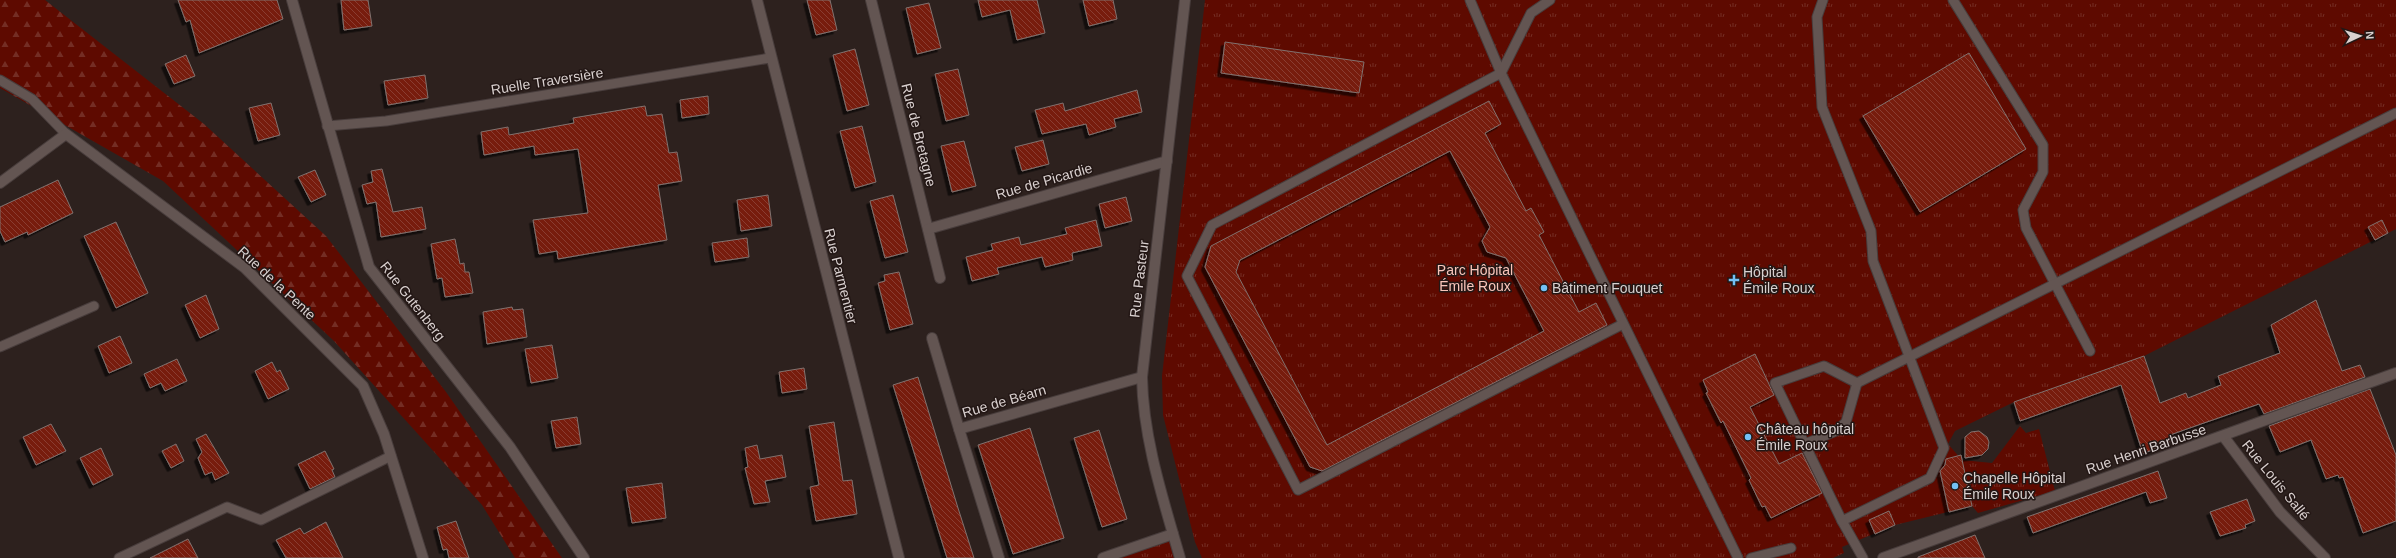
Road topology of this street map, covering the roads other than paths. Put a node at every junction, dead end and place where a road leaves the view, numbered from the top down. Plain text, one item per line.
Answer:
1 (292, 0) edge
2 (757, 0) edge
3 (871, 0) edge
4 (1185, 0) edge
5 (1470, 0) edge
6 (1550, 0) edge
7 (1823, 0) edge
8 (1953, 0) edge
9 (770, 58) junction
10 (1501, 73) junction
11 (0, 80) edge
12 (2396, 113) edge
13 (327, 126) junction
14 (66, 134) junction
15 (1167, 161) junction
16 (0, 183) edge
17 (928, 229) junction
18 (940, 278) dead end
19 (2056, 283) junction
20 (94, 306) dead end
21 (1623, 324) junction
22 (932, 338) dead end
23 (0, 347) edge
24 (2090, 351) dead end
25 (1910, 357) junction
26 (2396, 373) edge
27 (1142, 377) junction
28 (1857, 383) junction
29 (959, 429) junction
30 (2224, 437) junction
31 (1805, 444) junction
32 (391, 456) junction
33 (1842, 521) junction
34 (1173, 534) junction
35 (1791, 548) dead end
36 (119, 558) edge
37 (423, 558) edge
38 (584, 558) edge
39 (899, 558) edge
40 (999, 558) edge
41 (1103, 558) edge
42 (1180, 558) edge
43 (1738, 558) edge
44 (1751, 558) edge
45 (1863, 558) edge
46 (1883, 558) edge
47 (2325, 558) edge

1 - 13 street, Rue Gutenberg
2 - 9 street, Rue Parmentier
3 - 17 street, Rue de Bretagne
4 - 15 street, Rue Pasteur
5 - 10 lane
6 - 10 lane
7 - 25 lane
8 - 19 lane
9 - 13 lane, Ruelle Traversière
9 - 39 street, Rue Parmentier
10 - 21 lane
10 - 21 lane
11 - 14 lane
12 - 19 lane
13 - 38 street, Rue Gutenberg
14 - 16 street
14 - 32 street, Rue de la Pente
15 - 17 street, Rue de Picardie
15 - 27 street, Rue Pasteur
17 - 18 street, Rue de Bretagne
19 - 24 lane
19 - 25 lane
20 - 23 lane
21 - 43 lane
22 - 29 street
25 - 28 lane
25 - 33 lane
26 - 30 street, Rue Henri Barbusse
27 - 29 street, Rue de Béarn
27 - 34 street, Rue Pasteur
28 - 31 lane
28 - 31 lane
29 - 40 street, Rue de Béarn
30 - 46 street, Rue Henri Barbusse
30 - 47 street, Rue Louis Sallé
31 - 33 lane
32 - 36 lane
32 - 37 street, Rue de la Pente
33 - 45 lane
34 - 41 street
34 - 42 street, Rue Pasteur
35 - 44 lane

